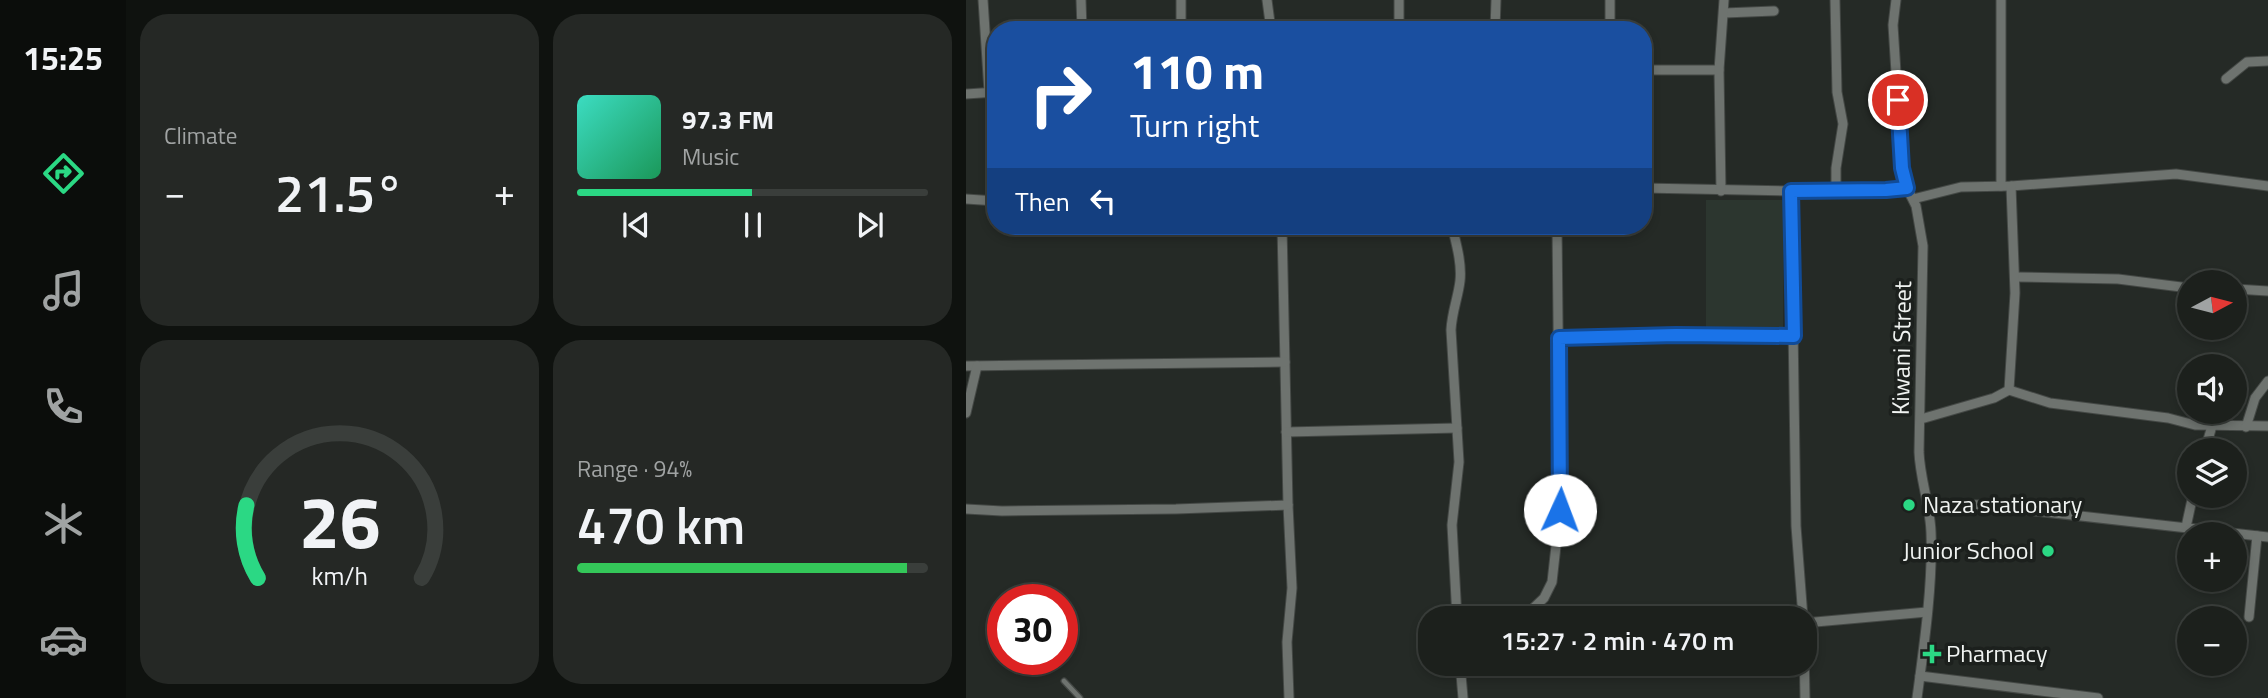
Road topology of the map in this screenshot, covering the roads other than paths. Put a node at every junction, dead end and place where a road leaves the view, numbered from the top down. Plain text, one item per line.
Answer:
1 (983, 0) edge
2 (1081, 0) edge
3 (1181, 0) edge
4 (1267, 0) edge
5 (1399, 0) edge
6 (1496, 0) edge
7 (1610, 0) edge
8 (1724, 0) edge
9 (1835, 0) edge
10 (1896, 0) edge
11 (2001, 0) edge
12 (1773, 11) dead end
13 (1724, 13) junction
14 (1082, 21) edge
15 (1181, 21) edge
16 (1270, 21) edge
17 (1399, 21) edge
18 (1495, 21) edge
19 (1610, 21) edge
20 (987, 41) edge
21 (2268, 61) edge
22 (1652, 69) edge
23 (1720, 70) junction
24 (2226, 79) dead end
25 (987, 92) edge
26 (966, 94) edge
27 (2001, 186) junction
28 (2011, 186) junction
29 (2268, 186) edge
30 (1652, 188) edge
31 (1907, 188) junction
32 (1721, 191) junction
33 (1791, 191) junction
34 (1836, 191) junction
35 (966, 199) edge
36 (987, 200) edge
37 (1913, 200) junction
38 (1282, 235) edge
39 (1454, 235) edge
40 (1556, 235) edge
41 (2015, 277) junction
42 (2177, 286) edge
43 (2247, 290) edge
44 (2268, 291) edge
45 (1794, 336) junction
46 (1559, 338) junction
47 (1285, 362) junction
48 (966, 366) edge
49 (977, 366) junction
50 (2268, 381) edge
51 (2009, 390) junction
52 (966, 413) edge
53 (1921, 419) junction
54 (2212, 426) junction
55 (2268, 426) edge
56 (2246, 427) junction
57 (1457, 428) junction
58 (1286, 432) junction
59 (2208, 438) edge
60 (1927, 504) junction
61 (1287, 505) junction
62 (966, 509) edge
63 (2177, 526) edge
64 (2247, 535) edge
65 (2257, 536) junction
66 (2268, 537) edge
67 (1456, 606) edge
68 (1536, 606) edge
69 (1803, 606) edge
70 (1927, 612) junction
71 (2249, 617) dead end
72 (1817, 619) edge
73 (1461, 676) edge
74 (1805, 676) edge
75 (1920, 676) junction
76 (1064, 681) dead end
77 (1080, 698) edge
78 (1289, 698) edge
79 (1463, 698) edge
80 (1805, 698) edge
81 (1917, 698) edge
82 (2098, 698) edge

1 - 20 street
2 - 14 street
3 - 15 street
4 - 16 street
5 - 17 street
6 - 18 street
7 - 19 street
8 - 13 street
9 - 34 street
10 - 31 street, Kiwani Street
11 - 27 street
12 - 13 street
13 - 23 street
21 - 24 street
22 - 23 street
23 - 32 street
25 - 26 street
27 - 28 street
27 - 37 street
28 - 29 street
28 - 41 street
30 - 32 street
31 - 34 street
31 - 37 street, Kiwani Street
32 - 33 street
33 - 34 street
33 - 45 street
35 - 36 street
37 - 53 street, Kiwani Street
38 - 47 street
39 - 57 street
40 - 46 street
41 - 42 street
41 - 51 street
43 - 44 street
45 - 46 street
45 - 69 street
46 - 68 street
47 - 49 street
47 - 58 street
48 - 49 street
49 - 52 street
50 - 56 street
51 - 53 street
51 - 54 street
53 - 60 street, Kiwani Street
54 - 56 street
54 - 59 street
55 - 56 street
57 - 58 street
57 - 67 street
58 - 61 street
60 - 63 street
60 - 70 street, Kiwani Street
61 - 62 street
61 - 78 street
64 - 65 street
65 - 66 street
65 - 71 street
70 - 72 street
70 - 75 street, Kiwani Street
73 - 79 street
74 - 80 street
75 - 81 street, Kiwani Street
75 - 82 street
76 - 77 lane

